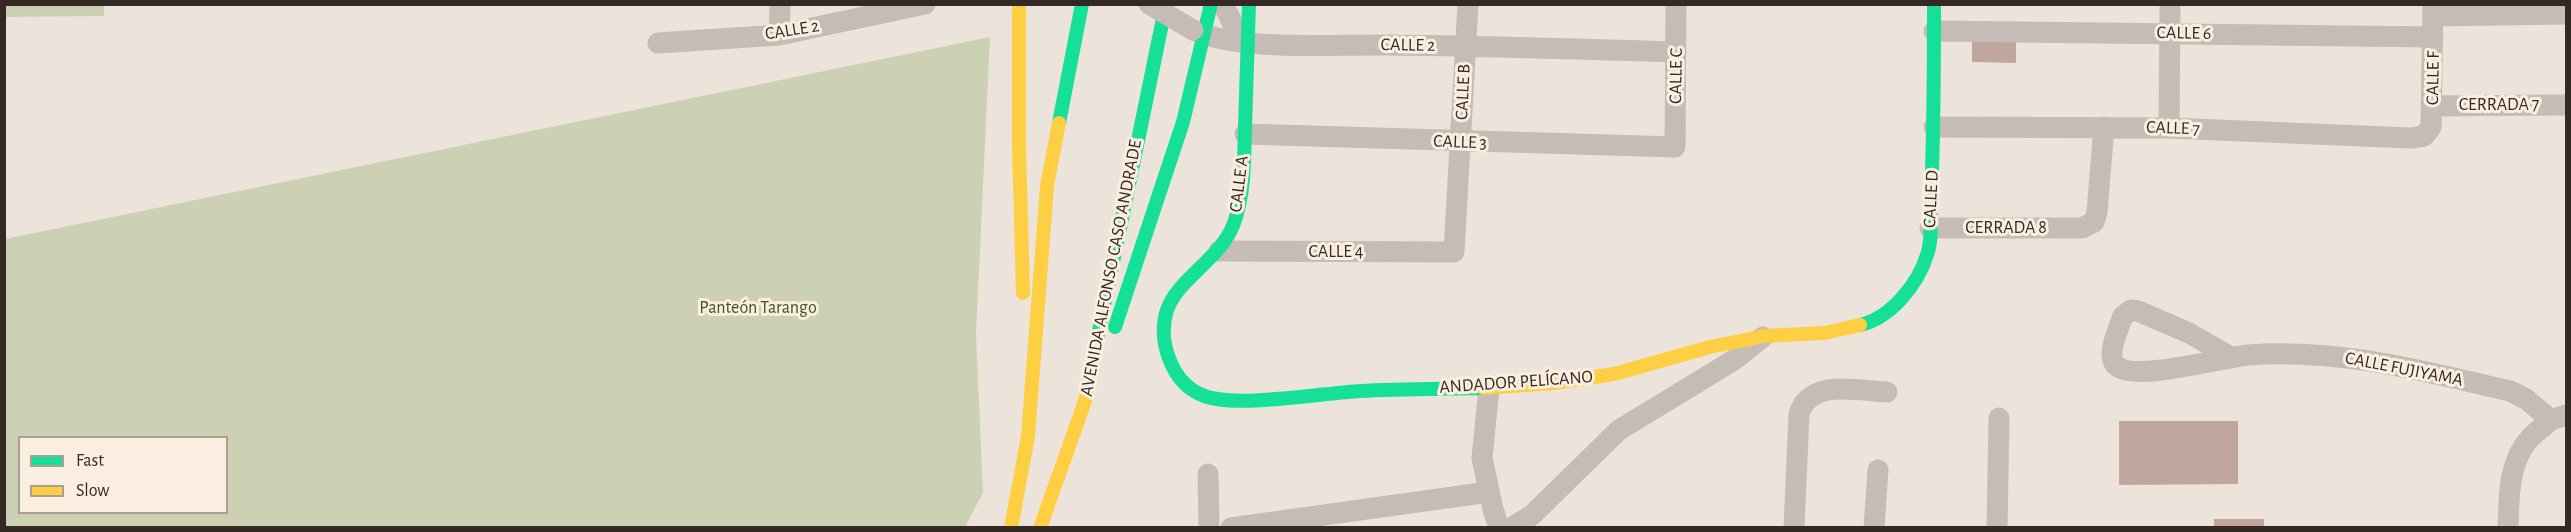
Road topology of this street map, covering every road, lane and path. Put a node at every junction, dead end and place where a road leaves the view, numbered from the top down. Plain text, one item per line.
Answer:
1 (925, 4) edge
2 (1019, 4) edge
3 (1082, 4) edge
4 (1149, 4) edge
5 (1166, 4) edge
6 (1211, 4) edge
7 (1223, 4) edge
8 (1249, 4) edge
9 (1468, 4) edge
10 (1677, 4) edge
11 (1934, 4) edge
12 (2170, 4) edge
13 (780, 6) edge
14 (2566, 14) edge
15 (2433, 19) edge
16 (1934, 31) junction
17 (1198, 32) junction
18 (2170, 32) junction
19 (779, 35) junction
20 (658, 42) dead end
21 (1246, 43) junction
22 (1465, 46) junction
23 (1676, 52) junction
24 (2566, 105) edge
25 (2432, 106) junction
26 (1934, 127) junction
27 (2104, 127) junction
28 (2169, 128) junction
29 (1245, 134) junction
30 (2412, 138) joint
31 (1460, 142) junction
32 (1675, 147) joint
33 (1930, 228) junction
34 (1219, 251) junction
35 (1454, 252) joint
36 (1824, 333) joint
37 (1764, 336) junction
38 (2230, 357) junction
39 (1489, 388) junction
40 (1887, 392) dead end
41 (1203, 396) joint
42 (1085, 401) junction
43 (1028, 414) junction
44 (1999, 418) dead end
45 (2559, 418) edge
46 (1878, 470) dead end
47 (1208, 474) dead end
48 (1489, 492) junction
49 (1011, 528) edge
50 (1041, 528) edge
51 (1209, 528) edge
52 (1231, 528) edge
53 (1499, 528) edge
54 (1511, 528) edge
55 (1794, 528) edge
56 (1874, 528) edge
57 (1997, 528) edge
58 (2508, 528) edge

1 - 19 street, CALLE 2
2 - 43 main road
3 - 43 main road
4 - 17 street, CALLE 2, bridge
5 - 42 main road, AVENIDA ALFONSO CASO ANDRADE
6 - 17 main road
7 - 21 street
8 - 21 main road, CALLE A
9 - 22 street, CALLE B
10 - 23 street, CALLE C
11 - 16 main road, CALLE D
12 - 18 street
13 - 19 street
14 - 15 street, CALLE 6
15 - 18 street, CALLE 6
15 - 25 street, CALLE F
16 - 18 street, CALLE 6
16 - 26 main road, CALLE D
17 - 21 street, CALLE 2
17 - 42 main road
18 - 28 street
19 - 20 street, CALLE 2
21 - 22 street, CALLE 2
21 - 29 main road, CALLE A
22 - 23 street, CALLE 2
22 - 31 street, CALLE B
23 - 32 street, CALLE C
24 - 25 street, CERRADA 7
25 - 30 street, CALLE F
26 - 27 street, CALLE 7
26 - 33 main road, CALLE D
27 - 28 street, CALLE 7
27 - 33 street, CERRADA 8
28 - 30 street, CALLE 7
29 - 31 street, CALLE 3
29 - 34 main road, CALLE A
31 - 32 street, CALLE 3
31 - 35 street, CALLE B
33 - 36 main road, CALLE D
34 - 35 street, CALLE 4
34 - 41 main road, CALLE A
36 - 37 main road, ANDADOR PELÍCANO
37 - 39 main road, ANDADOR PELÍCANO
37 - 54 street
38 - 38 street, CALLE FUJIYAMA
38 - 45 street, CALLE FUJIYAMA
39 - 41 main road, ANDADOR PELÍCANO
39 - 48 street
40 - 55 street
42 - 50 main road, AVENIDA ALFONSO CASO ANDRADE
43 - 49 main road
44 - 57 street
45 - 58 street
46 - 56 street
47 - 51 street
48 - 52 street
48 - 53 street

